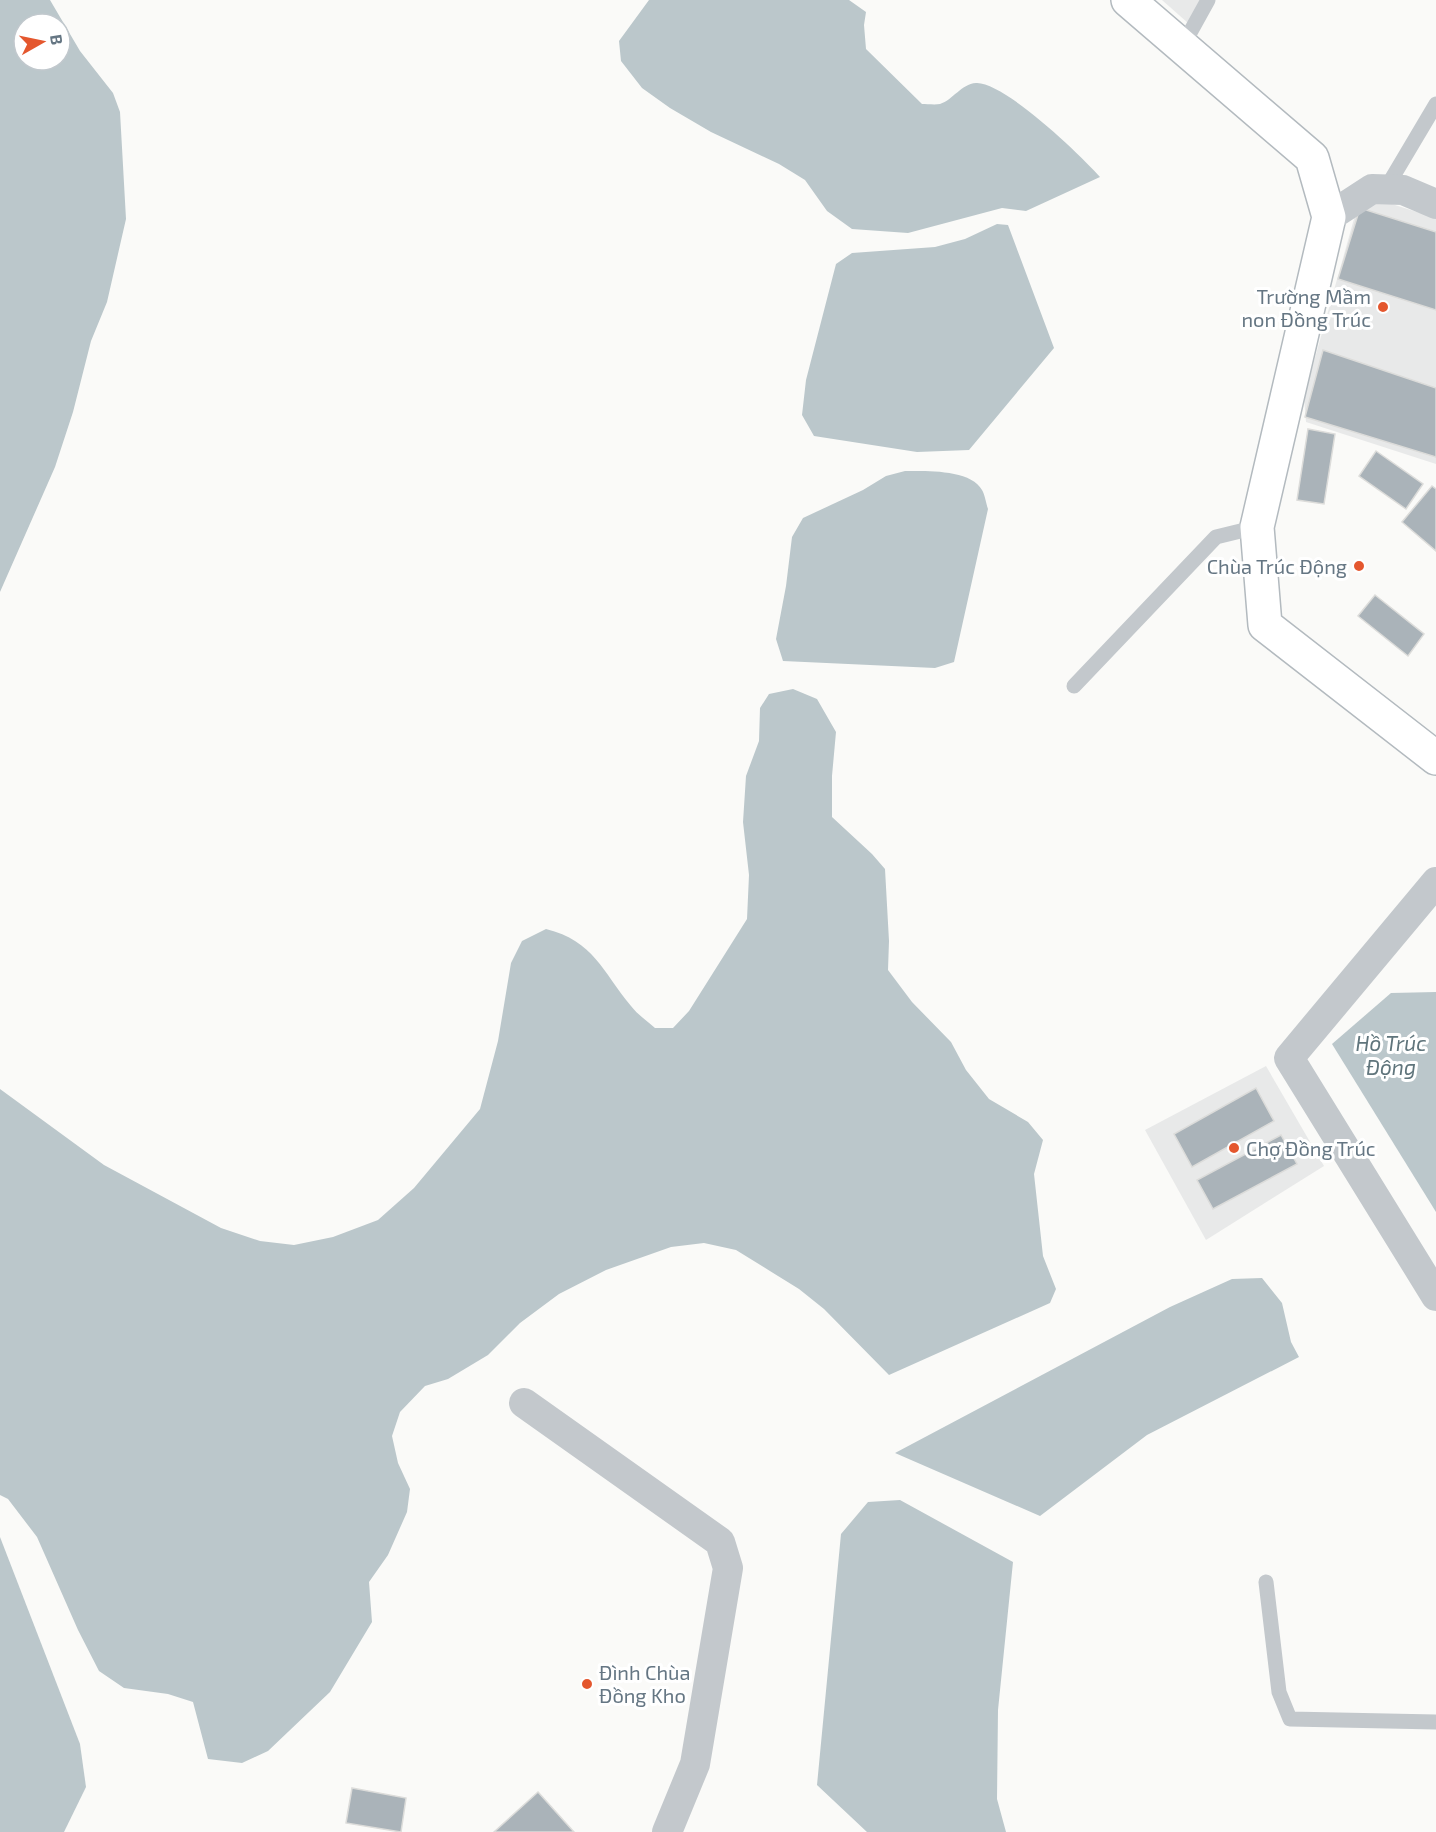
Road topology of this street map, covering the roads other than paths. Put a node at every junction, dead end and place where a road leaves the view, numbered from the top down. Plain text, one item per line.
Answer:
1 (1128, 0) edge
2 (1208, 0) edge
3 (1182, 47) junction
4 (1436, 104) edge
5 (1385, 189) junction
6 (1436, 204) edge
7 (1329, 217) junction
8 (1257, 527) junction
9 (1074, 686) dead end
10 (1436, 758) edge
11 (1436, 882) edge
12 (1436, 1296) edge
13 (524, 1403) dead end
14 (1266, 1582) dead end
15 (1436, 1722) edge
16 (667, 1832) edge

1 - 3 street
2 - 3 lane
3 - 7 street
4 - 5 lane
5 - 6 street
5 - 7 street
7 - 8 street
8 - 9 lane
8 - 10 street
11 - 12 street
13 - 16 street
14 - 15 lane

